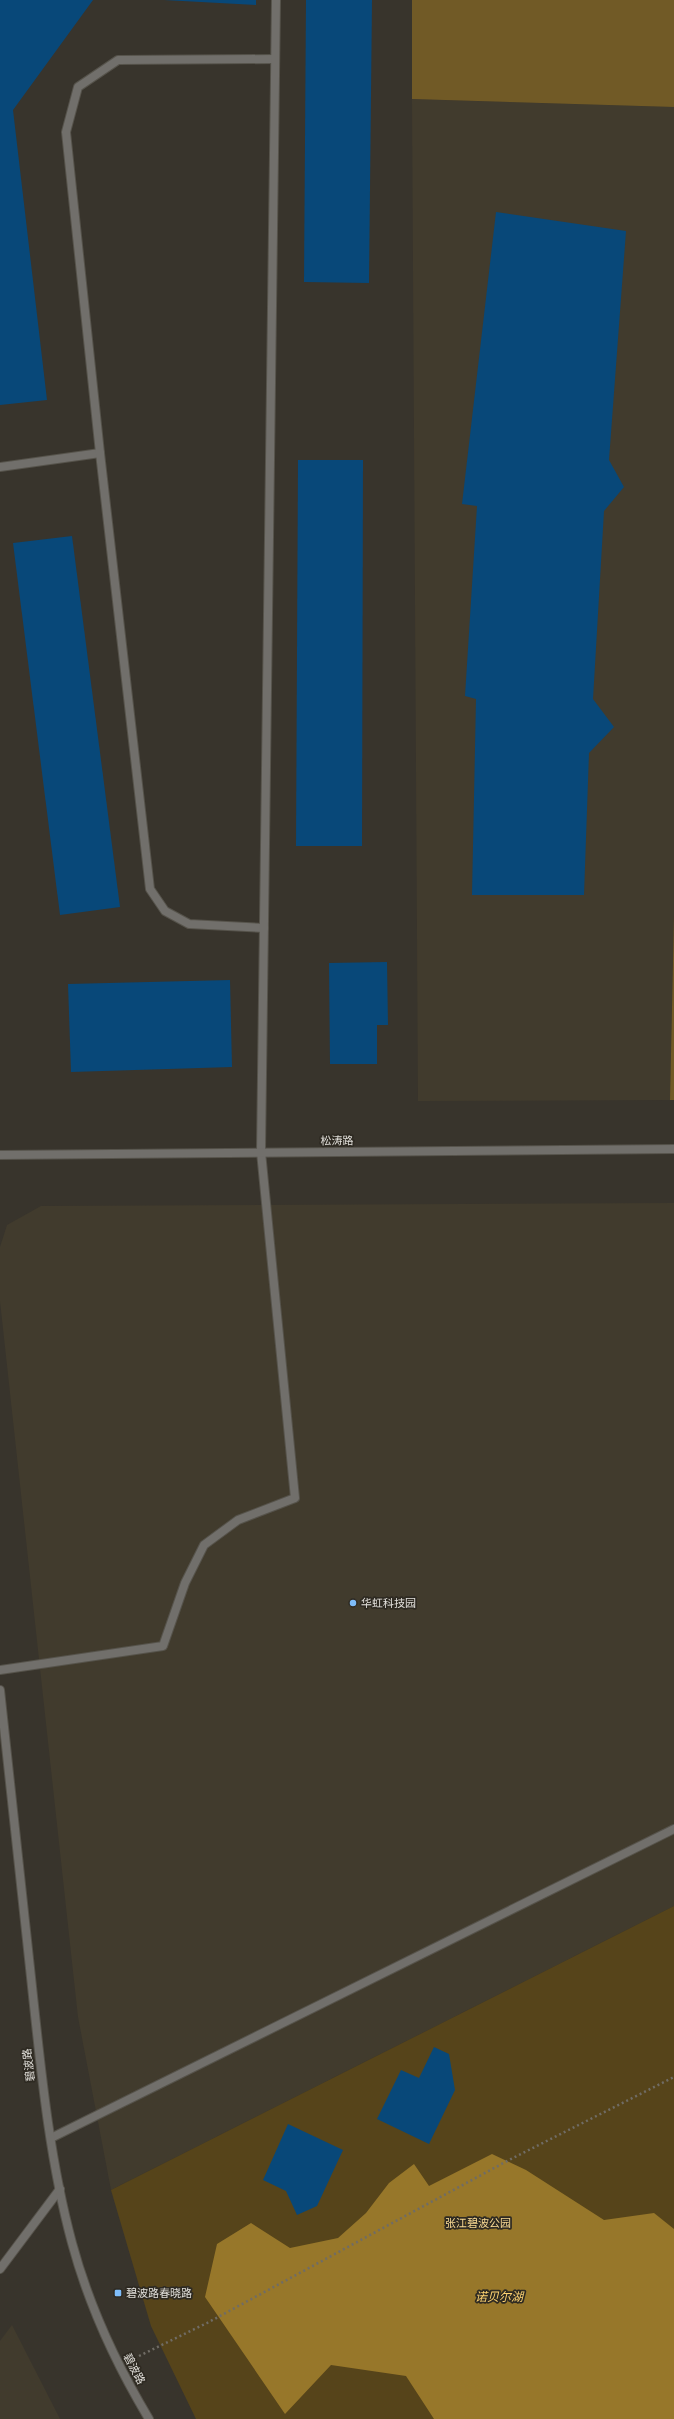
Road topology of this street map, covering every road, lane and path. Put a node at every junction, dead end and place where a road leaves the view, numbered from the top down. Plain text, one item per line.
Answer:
1 (276, 0) edge
2 (276, 59) junction
3 (100, 454) junction
4 (0, 467) edge
5 (264, 928) junction
6 (674, 1149) edge
7 (261, 1152) junction
8 (0, 1155) edge
9 (0, 1670) edge
10 (0, 1690) edge
11 (674, 1829) edge
12 (674, 2077) edge
13 (51, 2138) junction
14 (60, 2189) junction
15 (0, 2269) edge
16 (118, 2365) junction
17 (149, 2419) edge

1 - 2 street
2 - 3 street
2 - 5 street
3 - 4 street
3 - 5 street
5 - 7 street
6 - 7 street, 松涛路
7 - 8 street, 松涛路
7 - 9 street
10 - 13 street, 碧波路
11 - 13 street
12 - 16 path
13 - 14 street, 碧波路
14 - 15 street
14 - 16 street, 碧波路
16 - 17 street, 碧波路

